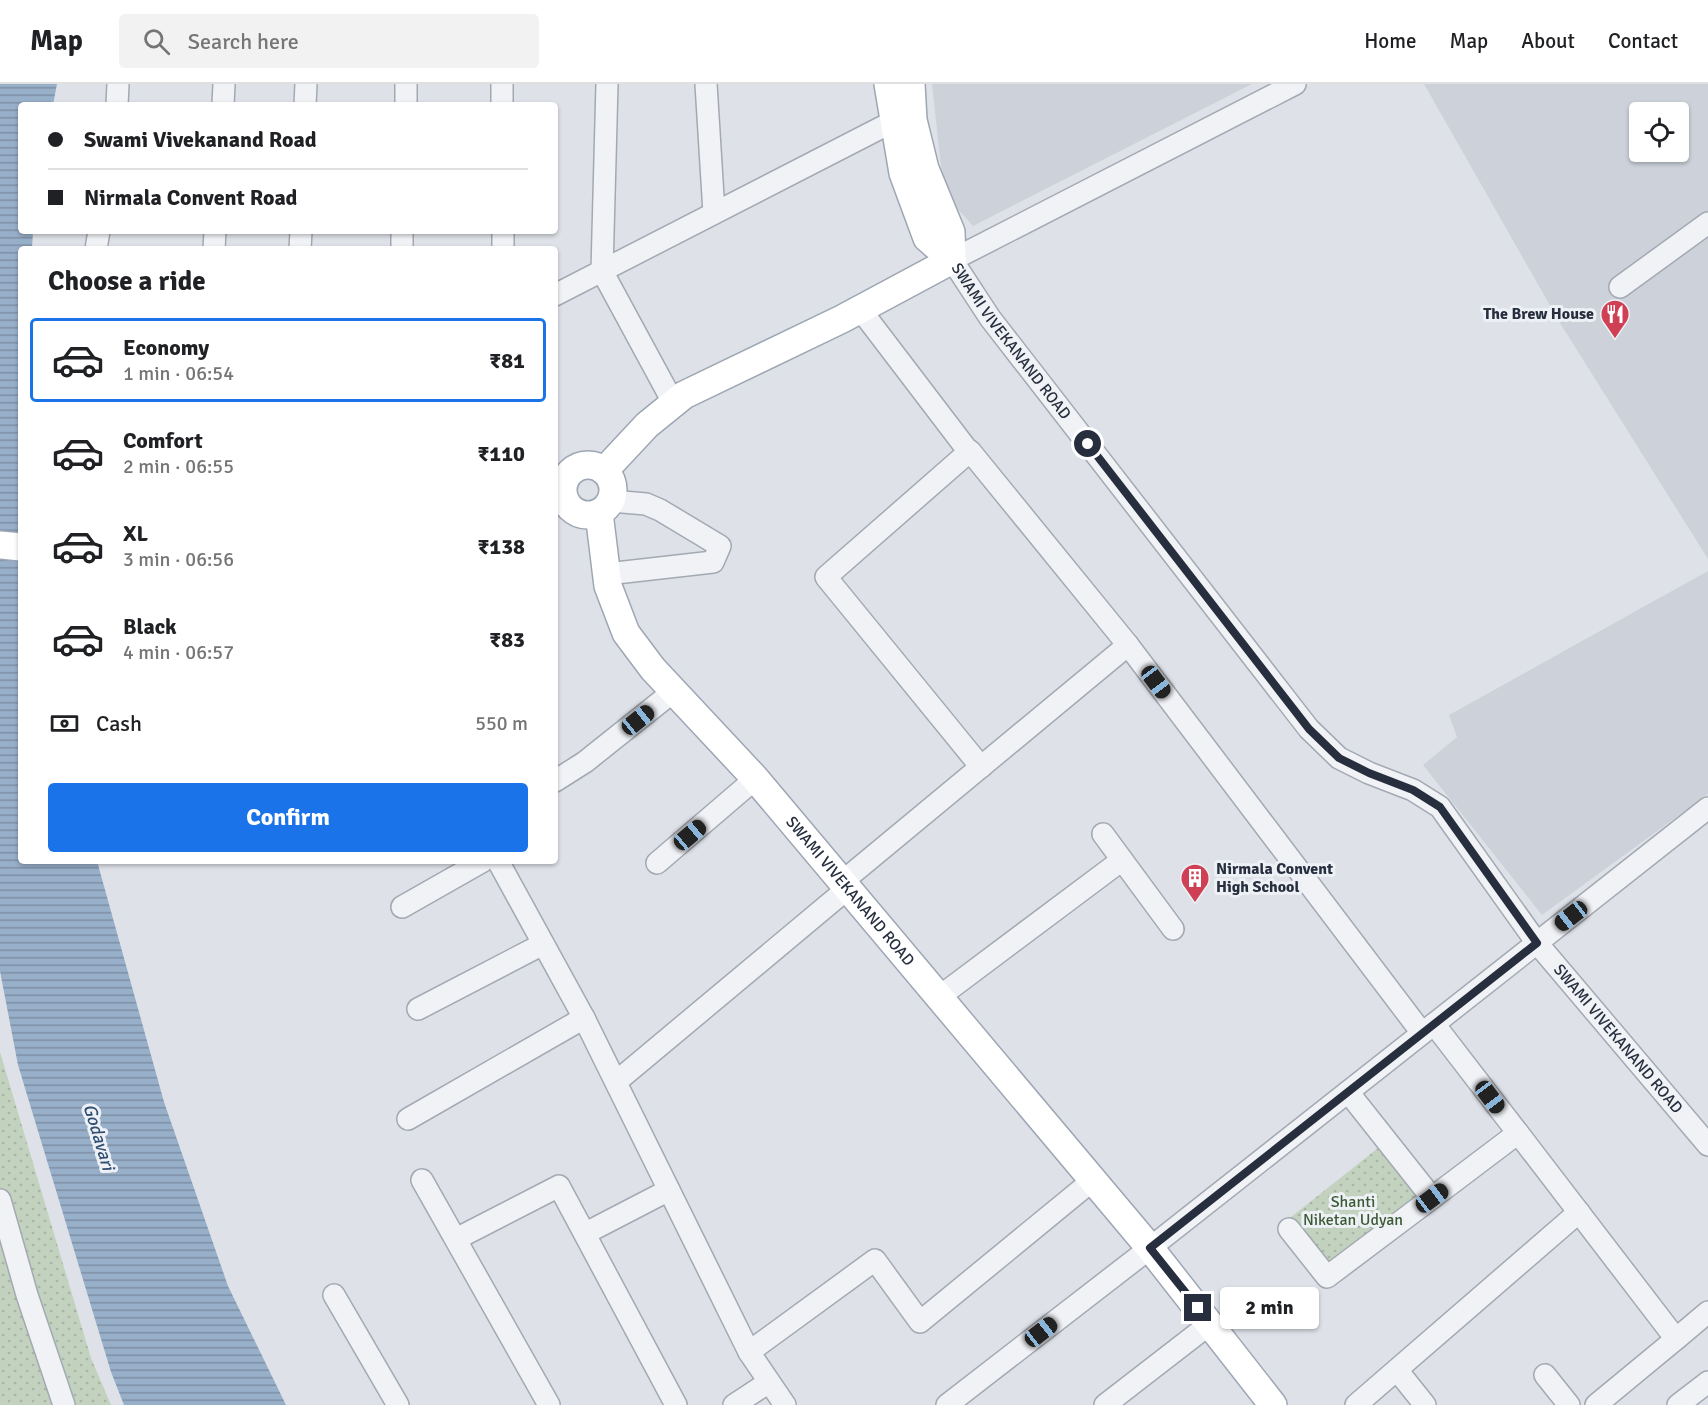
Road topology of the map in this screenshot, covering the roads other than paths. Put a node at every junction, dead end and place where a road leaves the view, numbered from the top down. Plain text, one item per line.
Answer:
1 (118, 84) edge
2 (224, 84) edge
3 (306, 84) edge
4 (406, 84) edge
5 (502, 84) edge
6 (607, 84) edge
7 (706, 84) edge
8 (888, 84) edge
9 (911, 84) edge
10 (1295, 84) edge
11 (117, 102) edge
12 (223, 102) edge
13 (305, 102) edge
14 (406, 102) edge
15 (502, 102) edge
16 (904, 121) junction
17 (714, 213) junction
18 (1708, 223) edge
19 (952, 260) junction
20 (602, 271) junction
21 (1620, 287) dead end
22 (558, 293) edge
23 (860, 309) junction
24 (674, 404) junction
25 (969, 452) junction
26 (604, 471) junction
27 (560, 498) edge
28 (605, 507) junction
29 (0, 545) edge
30 (18, 547) edge
31 (607, 574) junction
32 (1128, 645) junction
33 (674, 691) junction
34 (981, 767) junction
35 (558, 779) edge
36 (755, 779) junction
37 (1708, 808) edge
38 (1103, 834) dead end
39 (1122, 860) junction
40 (657, 863) dead end
41 (478, 864) edge
42 (500, 864) edge
43 (845, 885) junction
44 (402, 907) dead end
45 (1173, 929) dead end
46 (1537, 943) junction
47 (543, 944) junction
48 (939, 998) junction
49 (418, 1010) dead end
50 (584, 1018) junction
51 (1428, 1029) junction
52 (616, 1082) junction
53 (1348, 1092) junction
54 (408, 1119) dead end
55 (1518, 1133) junction
56 (1708, 1145) edge
57 (422, 1180) dead end
58 (1093, 1180) junction
59 (669, 1190) junction
60 (1432, 1198) junction
61 (0, 1200) edge
62 (1579, 1212) junction
63 (1289, 1229) dead end
64 (586, 1233) junction
65 (456, 1239) junction
66 (1150, 1248) junction
67 (334, 1295) dead end
68 (1708, 1312) edge
69 (1210, 1323) junction
70 (1676, 1339) junction
71 (749, 1352) junction
72 (1397, 1370) junction
73 (1545, 1375) dead end
74 (769, 1382) junction
75 (1708, 1382) edge
76 (950, 1404) edge
77 (64, 1405) edge
78 (398, 1405) edge
79 (549, 1405) edge
80 (676, 1405) edge
81 (734, 1405) edge
82 (785, 1405) edge
83 (1105, 1405) edge
84 (1273, 1405) edge
85 (1356, 1405) edge
86 (1425, 1405) edge
87 (1569, 1405) edge
88 (1596, 1405) edge
89 (1678, 1405) edge

1 - 11 street
2 - 12 street
3 - 13 street
4 - 14 street
5 - 15 street
6 - 20 street
7 - 17 street
8 - 16 main road
9 - 16 main road, SWAMI VIVEKANAND ROAD
10 - 19 street
16 - 17 street
16 - 19 main road, SWAMI VIVEKANAND ROAD
17 - 20 street
18 - 21 street
19 - 23 main road
19 - 46 street, SWAMI VIVEKANAND ROAD
20 - 22 street
20 - 24 street
23 - 24 main road
23 - 25 street
24 - 26 main road
25 - 32 street
25 - 34 street
26 - 27 main road
26 - 28 main road
27 - 28 main road
28 - 31 main road, SWAMI VIVEKANAND ROAD
28 - 31 street
29 - 30 main road
31 - 33 main road, SWAMI VIVEKANAND ROAD
32 - 34 street
32 - 51 street
33 - 35 street
33 - 36 main road, SWAMI VIVEKANAND ROAD
34 - 43 street
36 - 40 street
36 - 43 main road, SWAMI VIVEKANAND ROAD
37 - 46 street
38 - 39 street
39 - 45 street
39 - 48 street
41 - 44 street
42 - 47 street
43 - 48 main road, SWAMI VIVEKANAND ROAD
43 - 52 street
46 - 51 street
46 - 56 street, SWAMI VIVEKANAND ROAD
47 - 49 street
47 - 50 street
48 - 58 main road, SWAMI VIVEKANAND ROAD
50 - 52 street
50 - 54 street
51 - 53 street
51 - 55 street
52 - 59 street
53 - 60 street
53 - 66 street
55 - 60 street
55 - 62 street
57 - 65 street
58 - 66 main road, SWAMI VIVEKANAND ROAD
58 - 71 street
59 - 64 street
59 - 71 street
60 - 63 street
61 - 77 street
62 - 70 street
62 - 72 street
64 - 65 street
64 - 80 street
65 - 79 street
66 - 69 main road, SWAMI VIVEKANAND ROAD
66 - 76 street
67 - 78 street
68 - 70 street
69 - 83 street
69 - 84 main road, SWAMI VIVEKANAND ROAD
70 - 88 street
71 - 74 street
72 - 85 street
72 - 86 street
73 - 87 street
74 - 81 street
74 - 82 street
75 - 89 street

